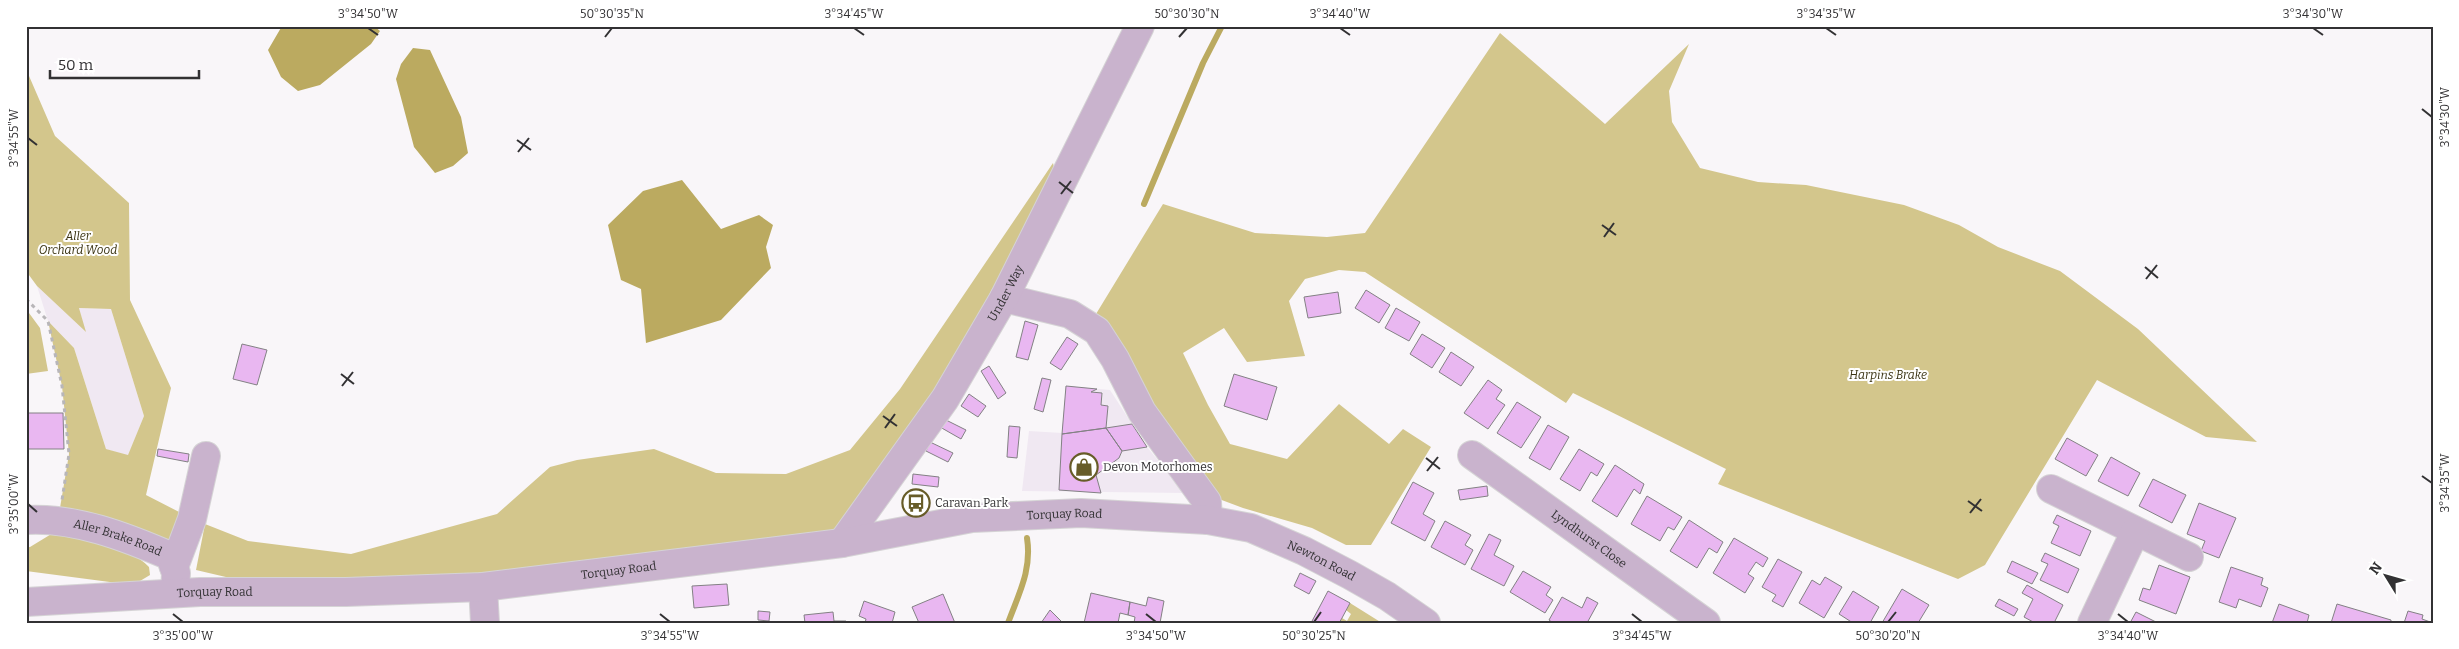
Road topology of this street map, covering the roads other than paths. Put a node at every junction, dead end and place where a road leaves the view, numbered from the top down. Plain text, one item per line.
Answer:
1 (1140, 26) edge
2 (1004, 298) junction
3 (1472, 455) dead end
4 (206, 456) dead end
5 (2051, 489) dead end
6 (26, 520) edge
7 (1208, 520) junction
8 (2135, 532) junction
9 (842, 543) junction
10 (2189, 557) dead end
11 (175, 580) junction
12 (483, 587) junction
13 (26, 602) edge
14 (485, 623) edge
15 (1426, 623) edge
16 (1706, 623) edge
17 (2092, 623) edge

1 - 2 street, Under Way
2 - 7 street
2 - 9 street, Under Way
3 - 16 street, Lyndhurst Close
4 - 11 street
5 - 8 street
6 - 11 street, Aller Brake Road
7 - 9 street, Torquay Road
7 - 15 street, Newton Road
8 - 10 street
8 - 17 street
9 - 12 street, Torquay Road
11 - 12 street, Torquay Road
11 - 13 street, Torquay Road
12 - 14 street

